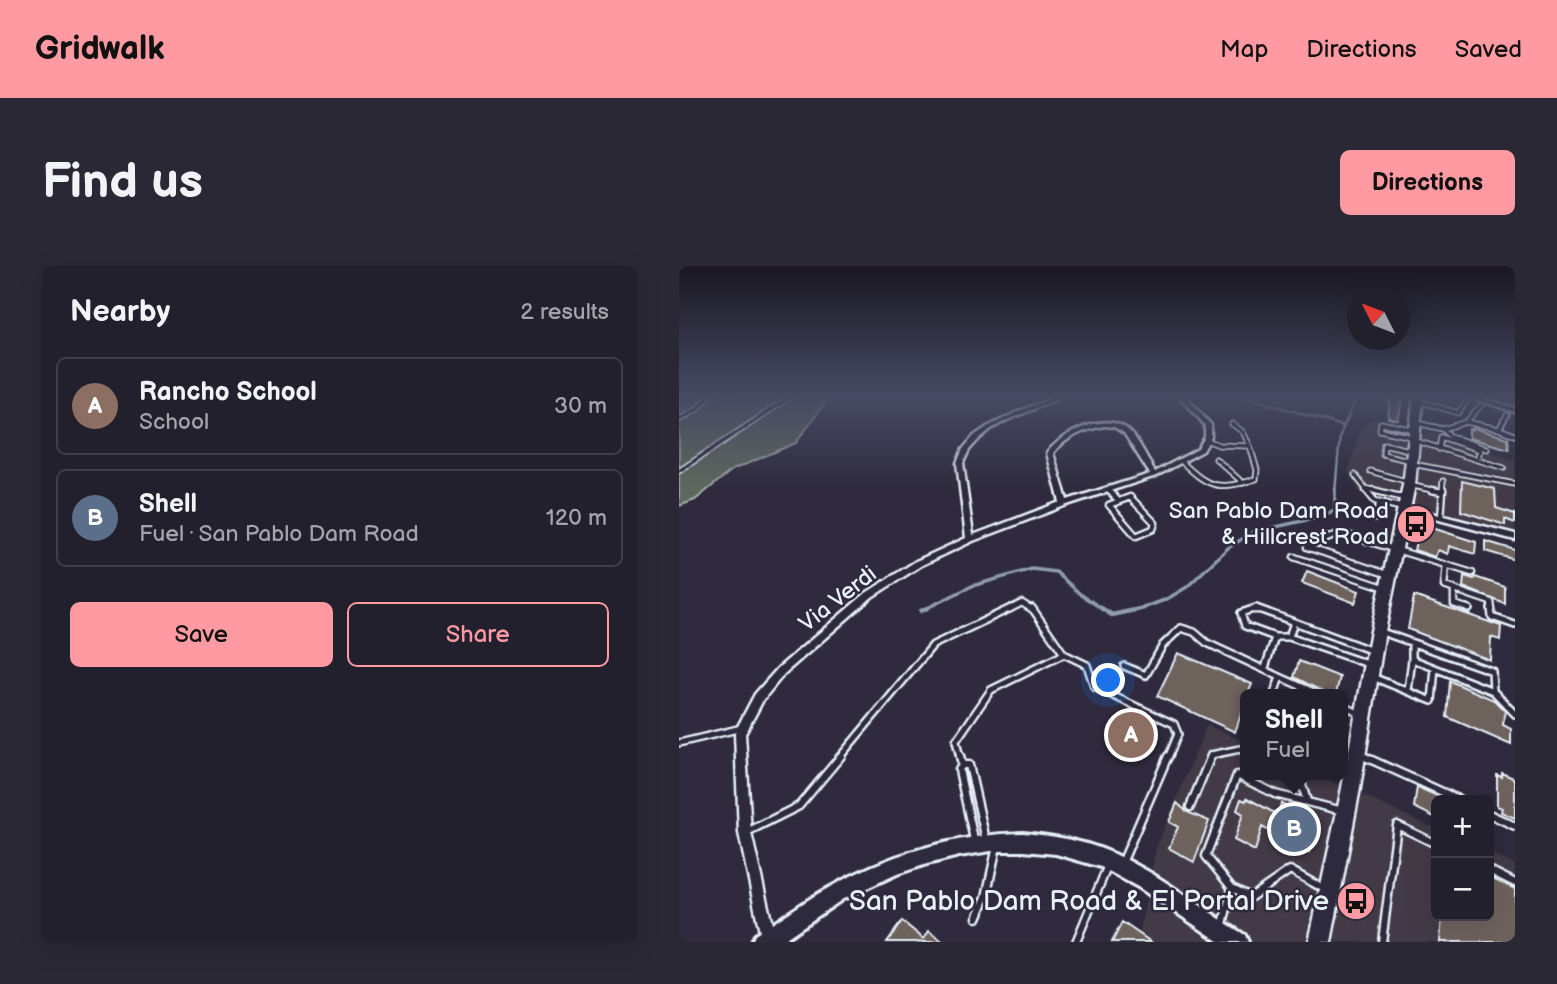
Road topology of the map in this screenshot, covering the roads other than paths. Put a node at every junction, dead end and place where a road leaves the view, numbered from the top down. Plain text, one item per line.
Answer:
1 (745, 428) edge
2 (991, 428) edge
3 (1091, 428) edge
4 (1118, 428) edge
5 (1207, 428) edge
6 (1237, 428) edge
7 (1380, 428) edge
8 (1389, 428) edge
9 (1416, 428) edge
10 (1448, 428) edge
11 (1492, 428) edge
12 (1443, 429) junction
13 (1499, 429) joint
14 (1515, 435) edge
15 (1206, 440) junction
16 (1414, 444) junction
17 (1250, 446) junction
18 (1439, 449) junction
19 (1487, 449) dead end
20 (1216, 459) dead end
21 (1477, 460) junction
22 (1184, 461) junction
23 (1504, 468) dead end
24 (679, 471) edge
25 (1370, 471) dead end
26 (1154, 475) junction
27 (1356, 475) dead end
28 (1443, 481) dead end
29 (1243, 483) junction
30 (1410, 483) junction
31 (1515, 484) edge
32 (1365, 488) junction
33 (1108, 489) junction
34 (1442, 492) junction
35 (1118, 501) junction
36 (1380, 502) junction
37 (1064, 503) junction
38 (1405, 503) junction
39 (1375, 518) dead end
40 (1441, 518) junction
41 (1515, 537) edge
42 (970, 539) junction
43 (1395, 549) junction
44 (1294, 557) dead end
45 (1446, 565) junction
46 (1472, 573) dead end
47 (1388, 581) junction
48 (1454, 589) junction
49 (1469, 609) dead end
50 (1294, 622) junction
51 (1515, 625) edge
52 (1378, 631) junction
53 (1289, 637) junction
54 (1275, 638) junction
55 (1412, 643) junction
56 (1064, 654) junction
57 (1412, 659) junction
58 (1373, 665) junction
59 (1124, 666) dead end
60 (1265, 668) junction
61 (1434, 668) junction
62 (1280, 677) junction
63 (1276, 689) edge
64 (1307, 689) edge
65 (1408, 691) junction
66 (1493, 691) junction
67 (1348, 708) edge
68 (1515, 714) edge
69 (1364, 715) junction
70 (742, 728) junction
71 (679, 743) edge
72 (1240, 749) edge
73 (1357, 754) junction
74 (962, 765) junction
75 (1349, 769) edge
76 (1240, 776) edge
77 (1247, 780) edge
78 (1300, 780) edge
79 (1448, 795) edge
80 (1307, 802) junction
81 (1190, 807) dead end
82 (1347, 812) junction
83 (1494, 816) edge
84 (1515, 826) edge
85 (745, 833) junction
86 (1431, 842) edge
87 (986, 843) junction
88 (1115, 865) junction
89 (1494, 872) edge
90 (1515, 883) edge
91 (1232, 888) junction
92 (1331, 893) junction
93 (977, 918) dead end
94 (1230, 937) edge
95 (766, 941) edge
96 (1076, 942) edge
97 (1320, 942) edge
98 (1382, 942) edge

1 - 24 lane
2 - 42 street
3 - 37 street
4 - 26 street
5 - 15 street
6 - 17 lane
7 - 16 lane
8 - 16 lane
9 - 16 main road
10 - 12 lane
11 - 13 lane
12 - 16 lane
12 - 19 lane
13 - 14 lane
15 - 17 lane
15 - 22 street, Via Verdi
16 - 16 lane
16 - 18 lane
16 - 30 main road
16 - 31 lane
17 - 29 lane
18 - 21 lane
18 - 21 lane
20 - 29 lane
21 - 23 lane
22 - 26 street, Via Verdi
22 - 29 lane
25 - 30 lane
26 - 33 street, Via Verdi
27 - 32 lane
28 - 34 lane
30 - 34 lane
30 - 38 main road
32 - 36 lane
32 - 38 lane
33 - 35 lane
33 - 37 street, Via Verdi
34 - 40 lane
35 - 35 lane
36 - 38 lane
36 - 39 lane
37 - 42 street, Via Verdi
38 - 40 street
38 - 43 main road
40 - 41 street
42 - 70 street, Via Verdi
43 - 45 lane
43 - 47 main road
43 - 47 lane
44 - 47 lane
45 - 46 lane
45 - 48 lane
47 - 52 main road
48 - 49 lane
48 - 51 lane
50 - 53 lane
50 - 54 lane
50 - 58 lane
52 - 55 lane
52 - 58 main road
53 - 54 lane
53 - 58 lane
54 - 60 lane
55 - 57 lane
55 - 66 lane
56 - 74 lane
56 - 85 lane
56 - 88 lane
57 - 61 lane
57 - 65 lane
58 - 65 lane
58 - 69 main road
59 - 60 lane
60 - 62 lane
61 - 65 lane
61 - 66 lane
62 - 63 lane
62 - 64 lane
66 - 68 lane
67 - 69 lane
69 - 73 main road
70 - 71 lane
70 - 85 street, Via Verdi
72 - 81 lane
73 - 75 main road
73 - 79 lane
74 - 87 lane
74 - 87 lane
75 - 82 main road
76 - 91 lane
77 - 80 lane
78 - 80 lane
80 - 82 lane
82 - 92 main road
83 - 84 lane
85 - 95 street, Via Verdi
86 - 98 lane
87 - 88 main road
87 - 93 lane
87 - 95 main road
88 - 94 main road
88 - 96 lane
89 - 90 lane
91 - 92 lane
91 - 94 lane
92 - 97 main road

